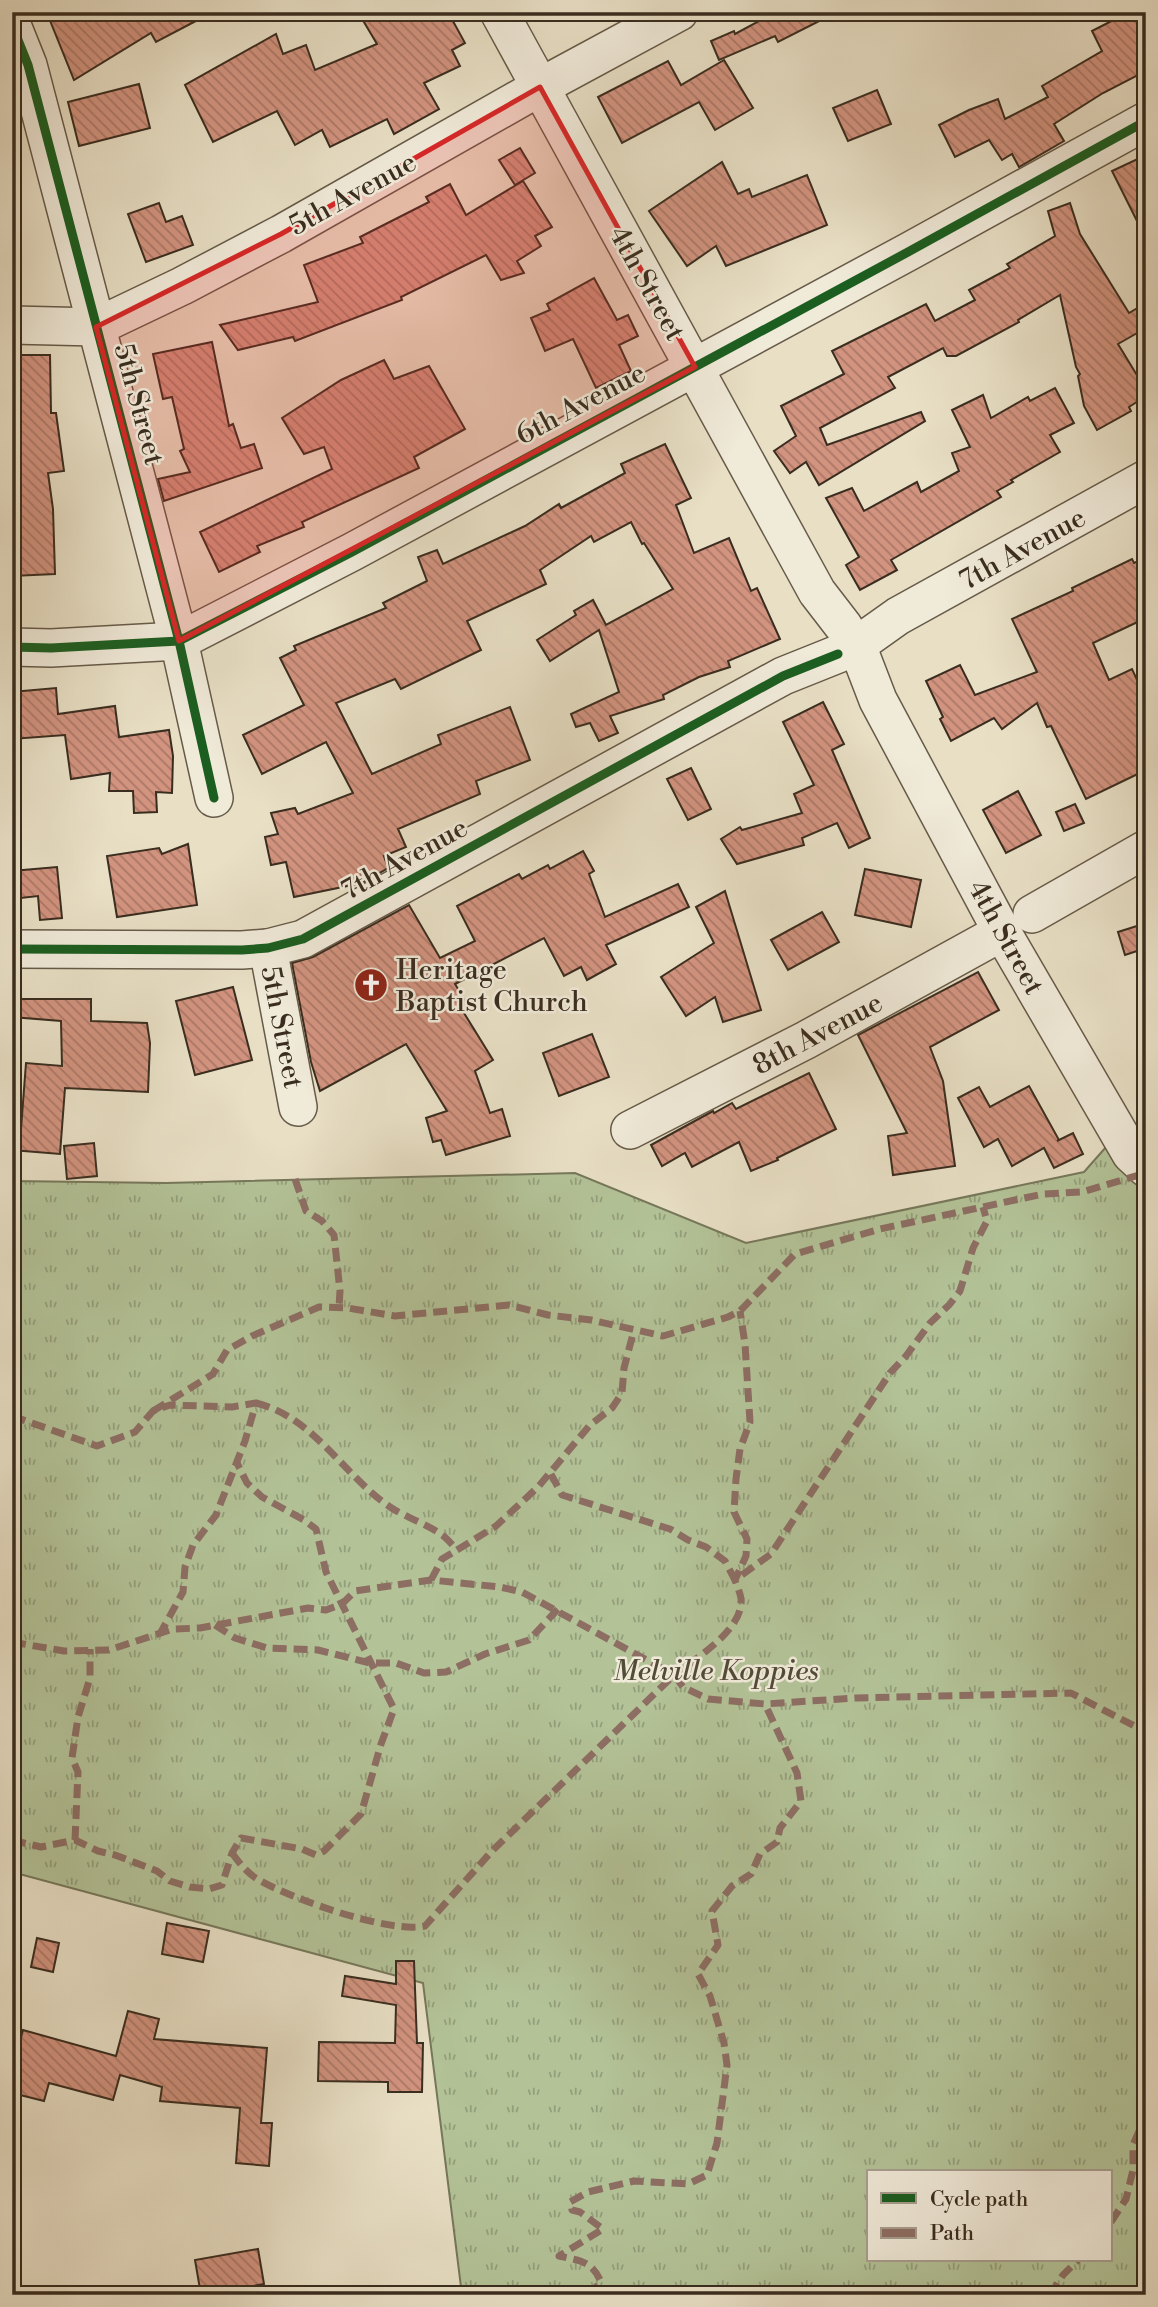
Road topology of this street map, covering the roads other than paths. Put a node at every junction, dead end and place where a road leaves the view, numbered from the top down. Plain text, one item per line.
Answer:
1 (24, 12) edge
2 (499, 12) edge
3 (679, 12) edge
4 (12, 25) edge
5 (28, 65) junction
6 (540, 88) junction
7 (1146, 121) edge
8 (12, 325) edge
9 (96, 327) junction
10 (695, 367) junction
11 (1146, 479) edge
12 (179, 641) junction
13 (845, 642) junction
14 (12, 647) edge
15 (214, 798) dead end
16 (1146, 849) edge
17 (1017, 923) junction
18 (268, 948) junction
19 (12, 949) edge
20 (298, 1107) dead end
21 (630, 1130) dead end
22 (1146, 1168) edge

1 - 5 street, 5th Street
2 - 6 street, 4th Street
3 - 6 street, 5th Avenue
4 - 5 street, 5th Street
5 - 9 street, 5th Street
6 - 9 street, 5th Avenue
6 - 10 street, 4th Street
7 - 10 street, 6th Avenue
8 - 9 street, 5th Avenue
9 - 12 street, 5th Street
10 - 12 street, 6th Avenue
10 - 13 street, 4th Street
11 - 13 street, 7th Avenue
12 - 14 street, 6th Avenue
12 - 15 street, 5th Street
13 - 17 street, 4th Street
13 - 18 street, 7th Avenue
16 - 17 street, 8th Avenue
17 - 21 street, 8th Avenue
17 - 22 street, 4th Street
18 - 19 street, 7th Avenue
18 - 20 street, 5th Street

